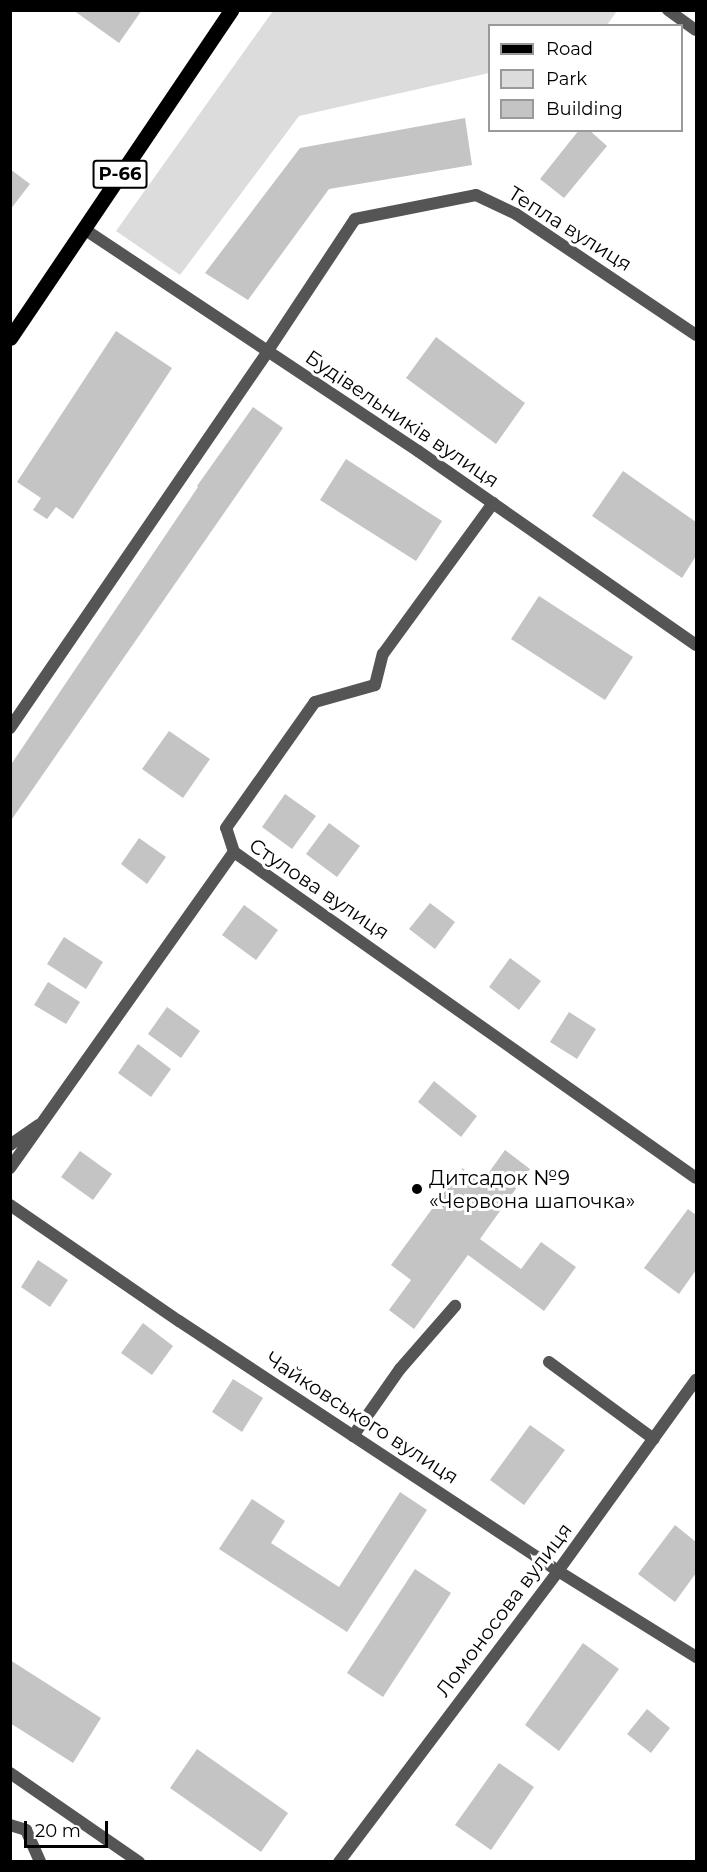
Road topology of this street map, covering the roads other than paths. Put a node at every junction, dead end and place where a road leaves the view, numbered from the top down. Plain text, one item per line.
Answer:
1 (231, 10) edge
2 (668, 10) edge
3 (696, 30) edge
4 (84, 229) junction
5 (696, 335) edge
6 (10, 338) edge
7 (267, 352) junction
8 (493, 503) junction
9 (696, 645) edge
10 (10, 728) edge
11 (234, 852) junction
12 (42, 1123) junction
13 (10, 1145) edge
14 (10, 1168) edge
15 (696, 1178) edge
16 (10, 1205) edge
17 (455, 1306) dead end
18 (549, 1362) dead end
19 (696, 1380) edge
20 (353, 1436) junction
21 (654, 1439) junction
22 (558, 1571) junction
23 (696, 1657) edge
24 (10, 1773) edge
25 (10, 1825) edge
26 (40, 1862) edge
27 (139, 1862) edge
28 (339, 1862) edge

1 - 4 main road, Р-66
2 - 3 street
4 - 6 main road, Р-66
4 - 7 street, Будівельників вулиця
5 - 7 street, Тепла вулиця
7 - 8 street, Будівельників вулиця
7 - 10 street, Тепла вулиця
8 - 9 street, Будівельників вулиця
8 - 11 street
11 - 12 street, Стулова вулиця
11 - 15 street, Стулова вулиця
12 - 13 street
12 - 14 street, Стулова вулиця
16 - 20 street, Чайковського вулиця
17 - 20 street
18 - 21 street
19 - 21 street, Ломоносова вулиця
20 - 22 street, Чайковського вулиця
21 - 22 street, Ломоносова вулиця
22 - 23 street, Чайковського вулиця
22 - 28 street, Ломоносова вулиця
24 - 27 street
25 - 26 street

